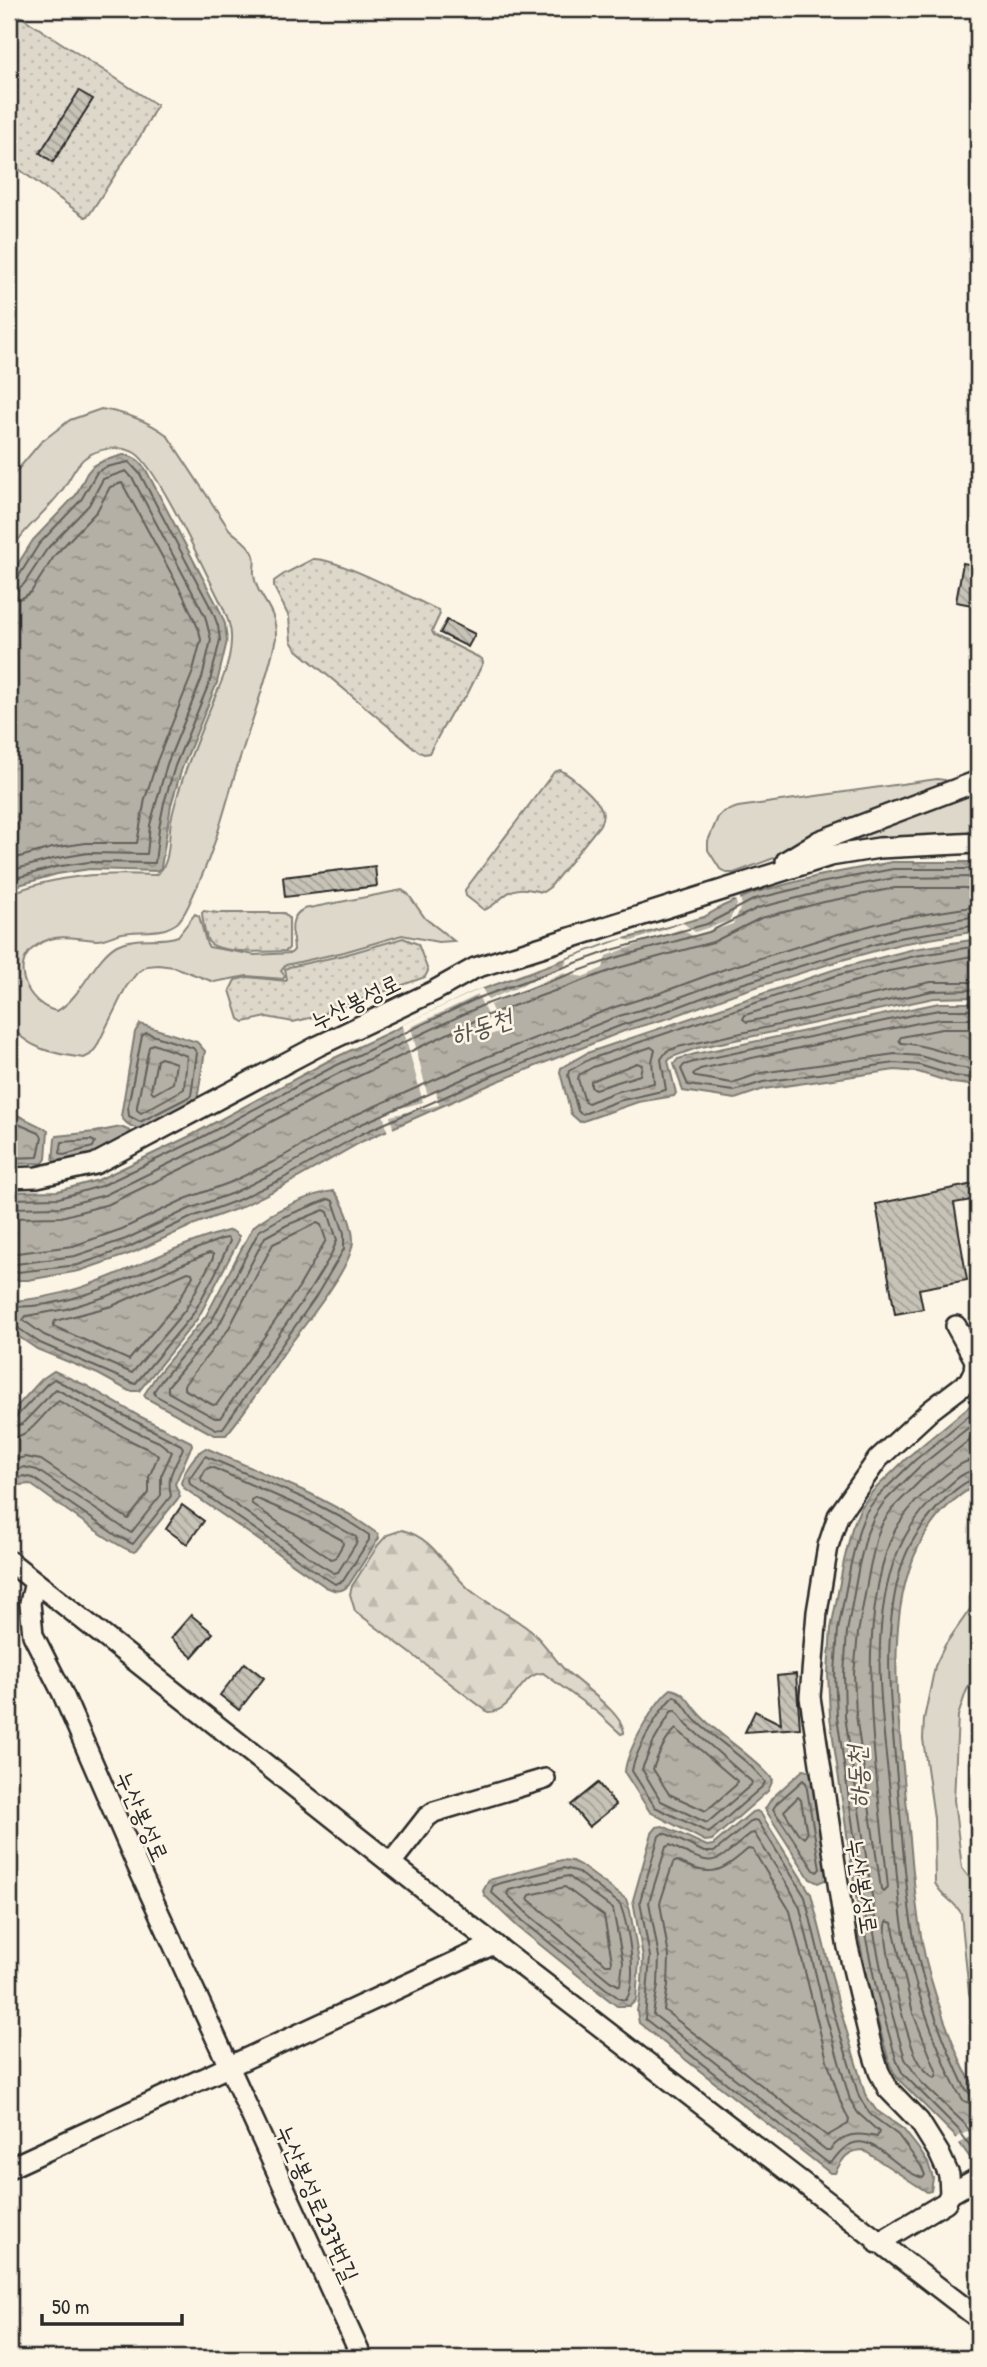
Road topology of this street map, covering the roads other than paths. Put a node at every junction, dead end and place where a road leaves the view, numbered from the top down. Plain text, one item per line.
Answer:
1 (978, 781) edge
2 (978, 843) edge
3 (767, 875) junction
4 (9, 1178) edge
5 (956, 1326) dead end
6 (9, 1561) edge
7 (35, 1581) junction
8 (545, 1779) dead end
9 (390, 1863) junction
10 (494, 1944) junction
11 (230, 2067) junction
12 (9, 2168) edge
13 (978, 2178) edge
14 (950, 2194) junction
15 (878, 2243) junction
16 (978, 2318) edge
17 (362, 2358) edge

1 - 3 street
2 - 3 street, 누산봉성로
3 - 4 street, 누산봉성로
5 - 14 street, 누산봉성로
6 - 7 street
7 - 9 street
7 - 11 street, 누산봉성로
8 - 9 street
9 - 10 street
10 - 11 street
10 - 15 street
11 - 12 street
11 - 17 street, 누산봉성로237번길
13 - 14 street
14 - 15 street
15 - 16 street

